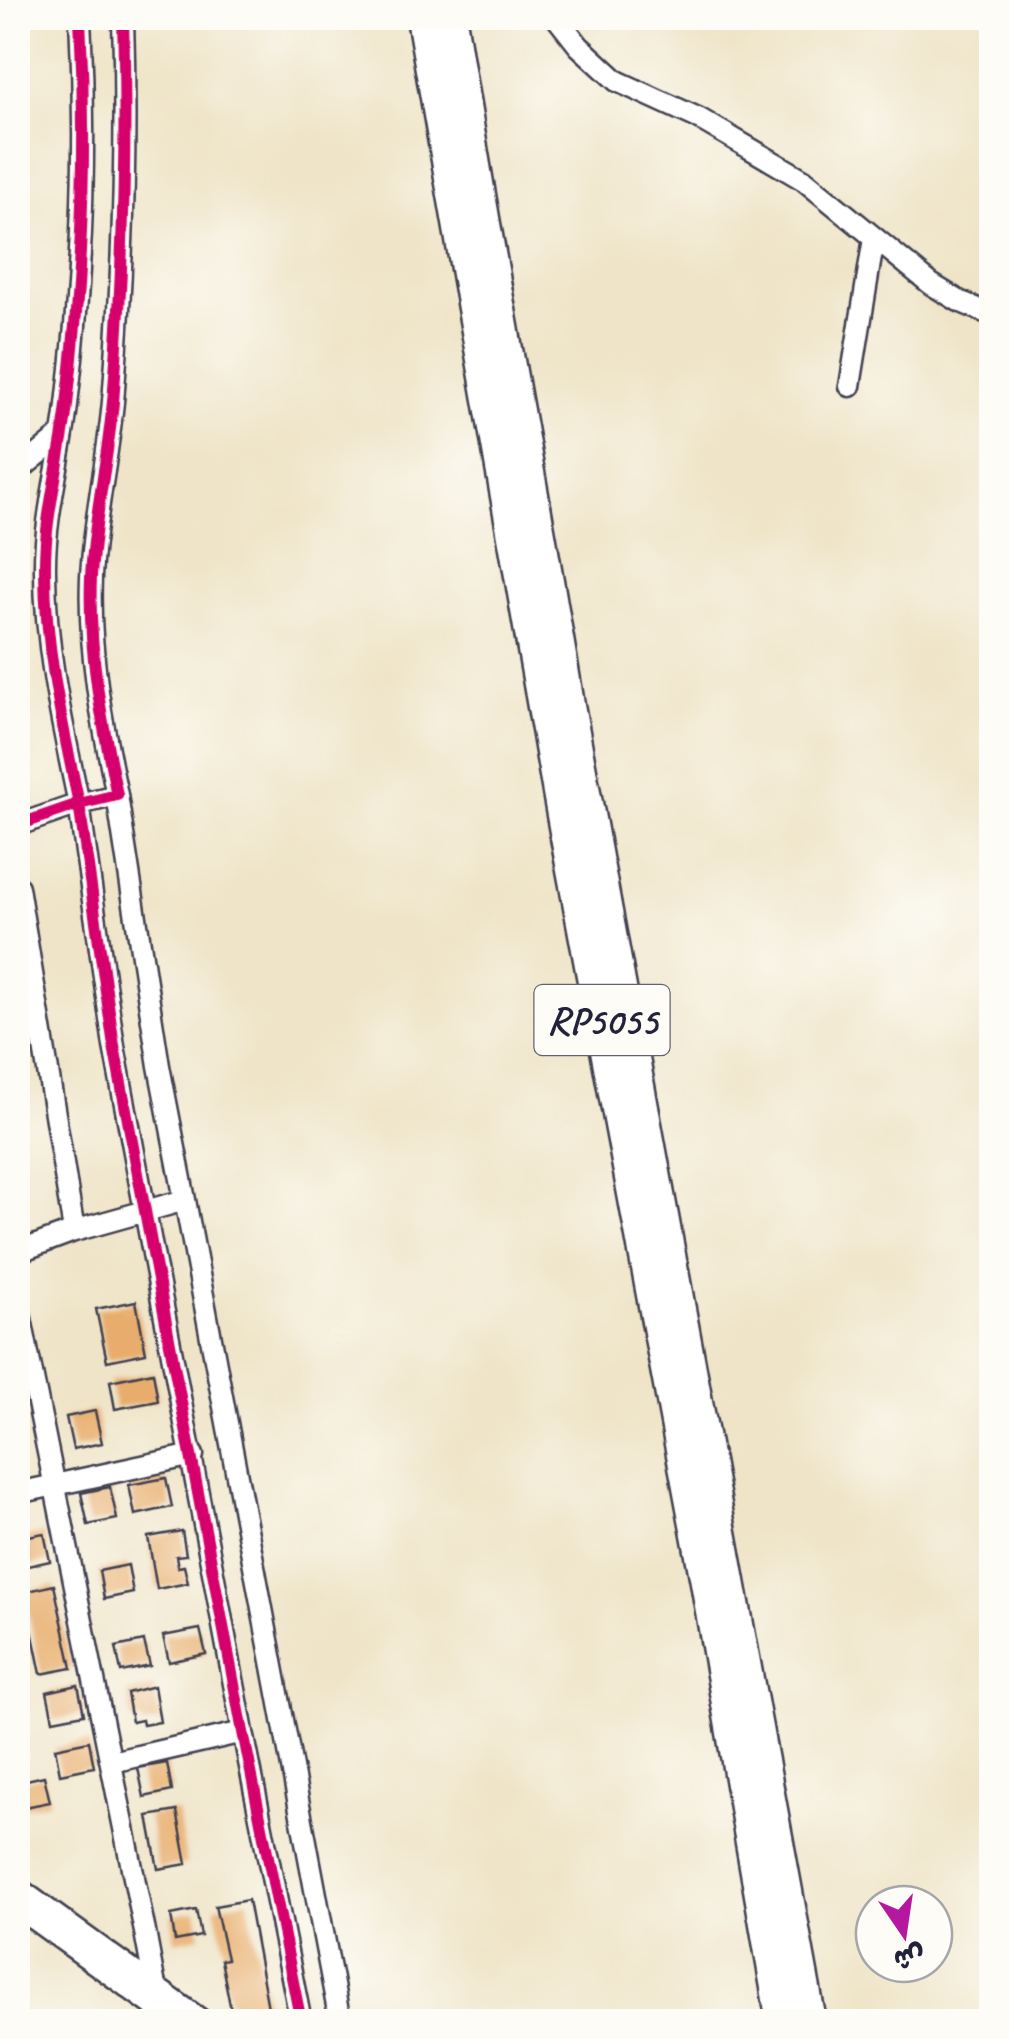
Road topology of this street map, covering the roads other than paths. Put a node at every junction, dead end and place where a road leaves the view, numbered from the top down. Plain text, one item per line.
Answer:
1 (80, 18) edge
2 (123, 18) edge
3 (422, 18) edge
4 (452, 18) edge
5 (557, 18) edge
6 (874, 238) junction
7 (992, 315) edge
8 (850, 386) dead end
9 (62, 435) junction
10 (21, 462) edge
11 (117, 794) junction
12 (79, 804) junction
13 (18, 825) edge
14 (18, 887) edge
15 (184, 1200) junction
16 (145, 1210) junction
17 (74, 1231) junction
18 (18, 1252) edge
19 (18, 1304) edge
20 (193, 1454) junction
21 (56, 1484) junction
22 (18, 1493) edge
23 (242, 1732) junction
24 (112, 1762) junction
25 (18, 1888) edge
26 (18, 1908) edge
27 (152, 1994) junction
28 (176, 2022) edge
29 (204, 2022) edge
30 (300, 2022) edge
31 (340, 2022) edge
32 (782, 2022) edge
33 (811, 2022) edge

1 - 9 street
2 - 11 street
3 - 32 highway, RP5055
4 - 33 highway, RP5055
5 - 6 street
6 - 7 street
6 - 8 street
9 - 10 street
9 - 12 street
11 - 12 street
11 - 15 street
12 - 13 street
12 - 16 street
14 - 17 street
15 - 16 street
15 - 31 street
16 - 17 street
16 - 20 street
17 - 18 street
19 - 21 street
20 - 21 street
20 - 23 street
21 - 22 street
21 - 24 street
23 - 24 street
23 - 30 street
24 - 27 street
25 - 27 street
26 - 27 street
27 - 28 street
27 - 29 street

